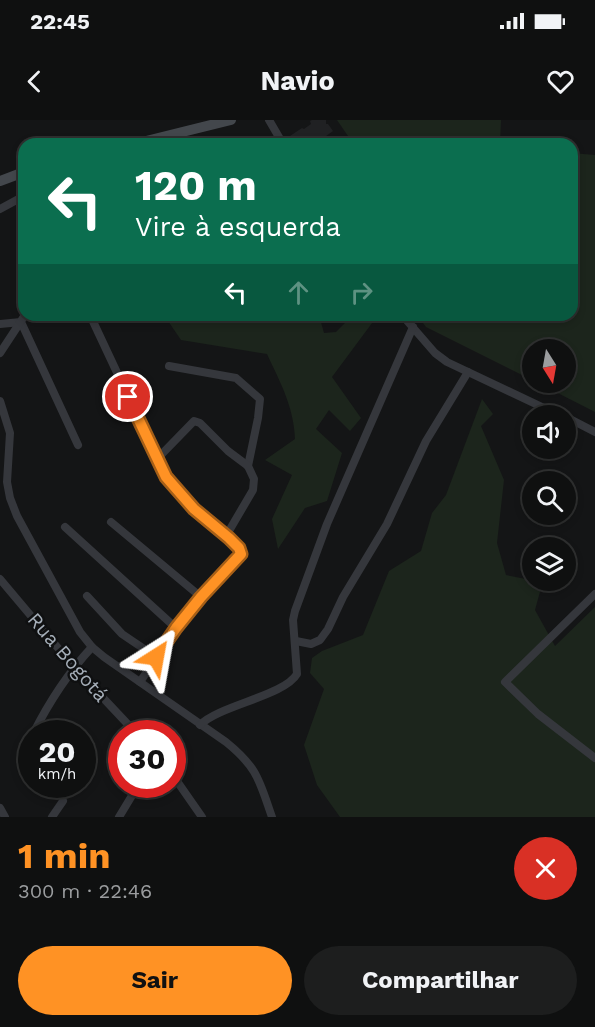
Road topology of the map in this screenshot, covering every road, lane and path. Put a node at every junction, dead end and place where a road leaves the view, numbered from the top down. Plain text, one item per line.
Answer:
1 (231, 120) edge
2 (269, 120) edge
3 (158, 138) edge
4 (279, 138) edge
5 (18, 174) edge
6 (0, 181) edge
7 (18, 199) edge
8 (1, 209) edge
9 (18, 320) edge
10 (22, 321) edge
11 (24, 321) edge
12 (93, 321) edge
13 (408, 321) edge
14 (0, 324) edge
15 (413, 327) junction
16 (0, 353) edge
17 (169, 366) dead end
18 (468, 372) junction
19 (0, 401) edge
20 (539, 405) edge
21 (576, 422) edge
22 (595, 432) edge
23 (78, 445) dead end
24 (157, 459) junction
25 (248, 466) junction
26 (111, 522) dead end
27 (65, 527) dead end
28 (226, 536) junction
29 (0, 579) edge
30 (595, 594) edge
31 (87, 597) dead end
32 (201, 597) junction
33 (176, 628) junction
34 (296, 641) junction
35 (92, 647) junction
36 (156, 657) junction
37 (74, 667) junction
38 (140, 682) junction
39 (40, 720) edge
40 (124, 720) edge
41 (200, 725) junction
42 (595, 758) edge
43 (186, 794) edge
44 (131, 798) edge
45 (63, 801) dead end
46 (0, 808) edge
47 (5, 817) edge
48 (52, 817) edge
49 (119, 817) edge
50 (202, 817) edge
51 (272, 817) edge

1 - 3 main road
2 - 4 street
5 - 6 main road
7 - 8 street
9 - 14 street
10 - 16 street
11 - 23 street
12 - 24 street
13 - 15 street
15 - 18 street
15 - 34 street
17 - 25 street
18 - 20 street
18 - 34 street
19 - 35 street
21 - 22 street
24 - 25 street
24 - 28 street
25 - 28 street
26 - 32 street
27 - 33 street
28 - 32 street
29 - 37 street, Rua Bogotá
30 - 42 street
31 - 36 street
32 - 33 street
33 - 36 street
34 - 41 street
35 - 37 street
35 - 38 street
36 - 38 street
37 - 39 street
37 - 40 street, Rua Bogotá
38 - 41 street
41 - 51 street
43 - 50 street
44 - 49 street
45 - 48 street
46 - 47 street

